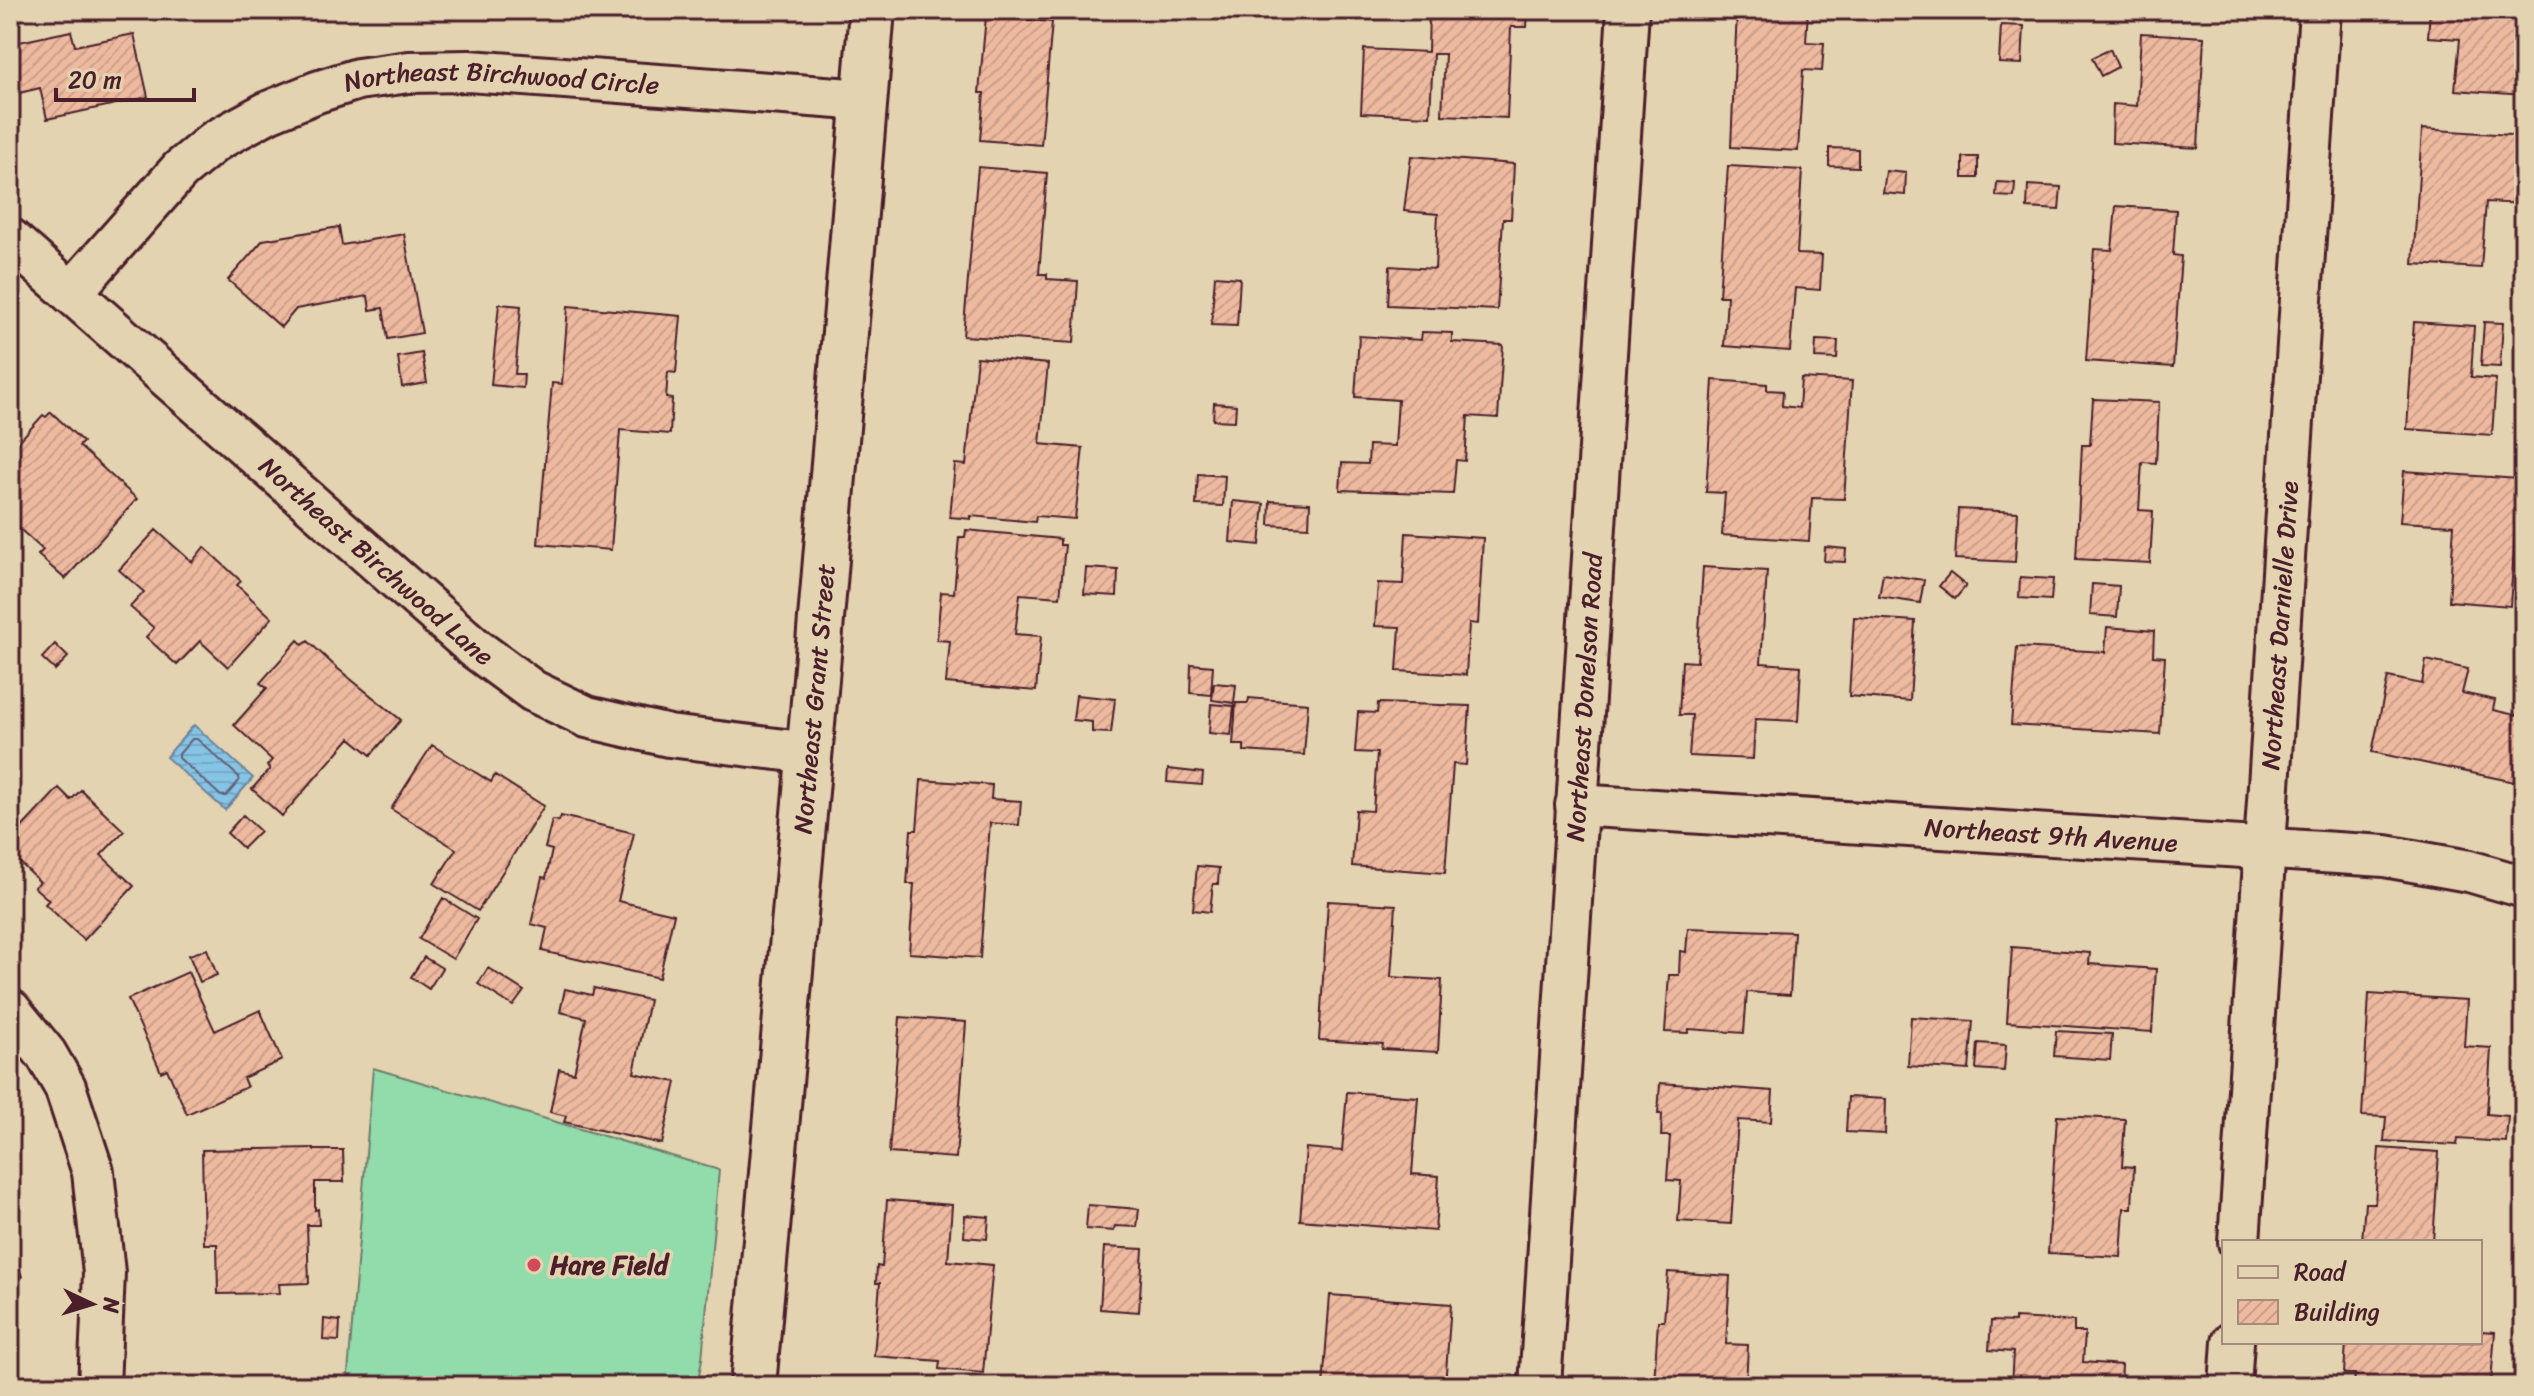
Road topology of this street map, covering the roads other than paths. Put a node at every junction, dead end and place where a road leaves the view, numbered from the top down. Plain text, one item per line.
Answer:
1 (872, 10) edge
2 (1628, 10) edge
3 (2320, 10) edge
4 (865, 100) junction
5 (10, 239) edge
6 (71, 293) junction
7 (810, 753) junction
8 (1576, 805) junction
9 (2263, 849) junction
10 (2524, 887) edge
11 (10, 1010) edge
12 (2239, 1240) edge
13 (2233, 1344) edge
14 (99, 1386) edge
15 (753, 1386) edge
16 (1540, 1386) edge
17 (2230, 1386) edge

1 - 4 street, Northeast Grant Street
2 - 8 street, Northeast Donelson Road
3 - 9 street, Northeast Darnielle Drive
4 - 6 street, Northeast Birchwood Circle
4 - 7 street, Northeast Grant Street
5 - 6 street, Northeast Birchwood Lane
6 - 7 street, Northeast Birchwood Lane
7 - 15 street, Northeast Grant Street
8 - 9 street, Northeast 9th Avenue
8 - 16 street, Northeast Donelson Road
9 - 10 street, Northeast 9th Avenue
9 - 12 street, Northeast Darnielle Drive
11 - 14 street
13 - 17 street

